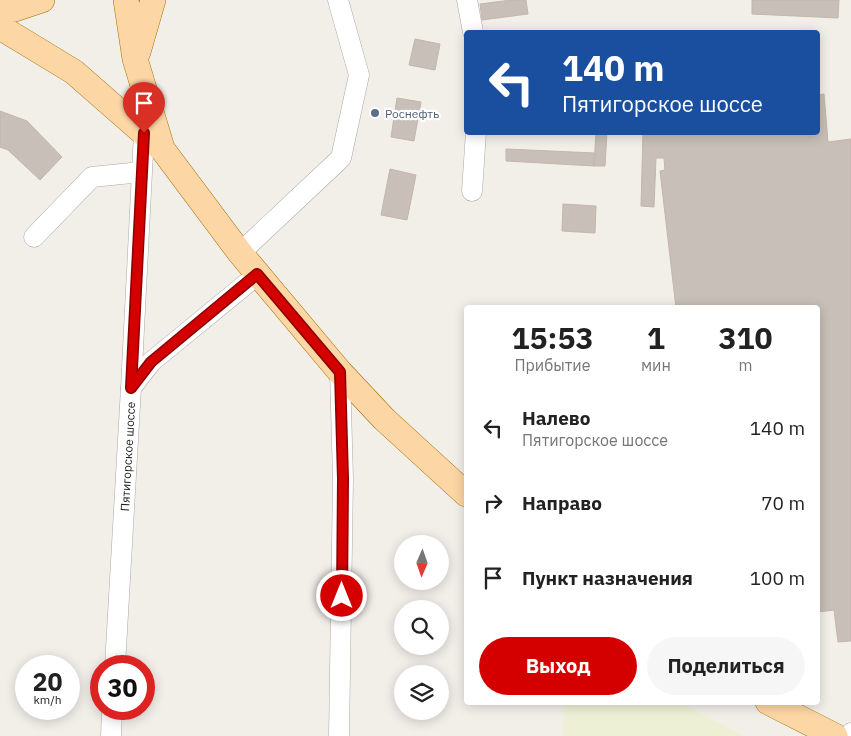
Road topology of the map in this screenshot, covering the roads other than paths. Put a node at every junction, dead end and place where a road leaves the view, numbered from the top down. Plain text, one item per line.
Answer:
1 (42, 0) edge
2 (126, 0) edge
3 (153, 0) edge
4 (338, 0) edge
5 (467, 0) edge
6 (0, 10) edge
7 (0, 27) edge
8 (473, 30) edge
9 (136, 59) junction
10 (144, 133) junction
11 (476, 135) edge
12 (163, 150) junction
13 (141, 172) junction
14 (472, 191) dead end
15 (34, 237) dead end
16 (240, 253) junction
17 (257, 274) junction
18 (340, 372) junction
19 (131, 388) junction
20 (464, 492) edge
21 (116, 655) edge
22 (774, 705) edge
23 (112, 720) edge
24 (111, 736) edge
25 (339, 736) edge
26 (835, 736) edge

1 - 6 main road
2 - 9 main road
3 - 9 main road
4 - 16 street
5 - 8 street
7 - 10 main road
9 - 12 main road
10 - 12 main road
10 - 13 street
11 - 14 street
12 - 16 main road
13 - 15 street
13 - 19 street
16 - 17 main road
17 - 18 main road
17 - 19 street, Пятигорское шоссе
18 - 20 main road
18 - 25 street
19 - 21 street, Пятигорское шоссе
22 - 26 main road
23 - 24 street

